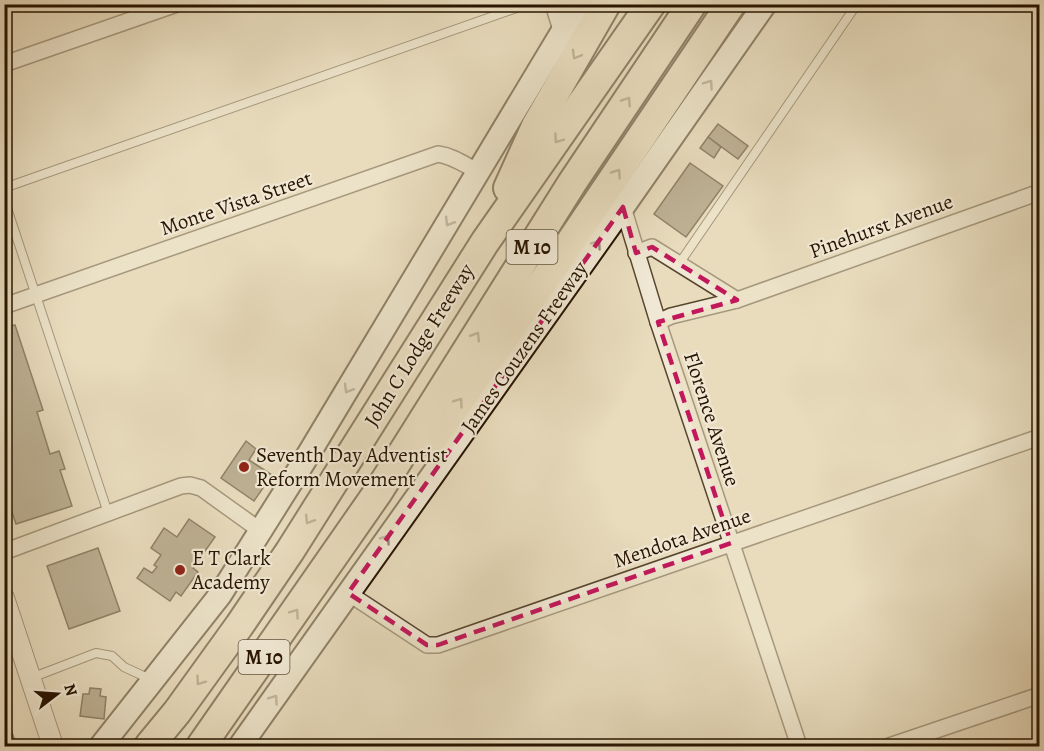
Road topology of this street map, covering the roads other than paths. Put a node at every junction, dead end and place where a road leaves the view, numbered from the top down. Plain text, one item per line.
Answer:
1 (177, 4) edge
2 (528, 4) edge
3 (553, 4) edge
4 (579, 4) edge
5 (606, 4) edge
6 (651, 4) edge
7 (692, 4) edge
8 (731, 4) edge
9 (765, 4) edge
10 (857, 4) edge
11 (562, 33) junction
12 (4, 64) edge
13 (479, 172) junction
14 (4, 188) edge
15 (1040, 192) edge
16 (4, 199) edge
17 (623, 207) junction
18 (485, 242) junction
19 (636, 253) junction
20 (679, 264) junction
21 (36, 295) junction
22 (737, 300) junction
23 (4, 306) edge
24 (658, 322) junction
25 (1040, 437) edge
26 (378, 492) junction
27 (108, 513) junction
28 (261, 531) junction
29 (731, 543) junction
30 (4, 549) edge
31 (348, 593) junction
32 (4, 598) edge
33 (31, 678) junction
34 (154, 681) junction
35 (1040, 695) edge
36 (137, 703) junction
37 (54, 747) edge
38 (101, 747) edge
39 (110, 747) edge
40 (149, 747) edge
41 (201, 747) edge
42 (240, 747) edge
43 (799, 747) edge
44 (889, 747) edge

1 - 12 street
2 - 14 lane
3 - 11 street
4 - 11 main road
5 -> 18 highway
6 -> 18 highway, John C Lodge Freeway / M 10
26 -> 7 highway, John C Lodge Freeway / M 10
26 -> 8 highway
17 -> 9 main road, James Couzens Freeway
10 - 20 lane
11 - 13 main road
13 - 21 street, Monte Vista Street
13 -> 28 main road
15 - 22 street, Pinehurst Avenue
16 - 21 lane
17 - 19 street, Florence Avenue
31 -> 17 main road, James Couzens Freeway
18 -> 40 highway, John C Lodge Freeway / M 10
19 - 20 street
19 - 24 street, Florence Avenue
20 - 22 street
21 - 23 street, Monte Vista Street
21 - 27 lane
22 - 24 street, Pinehurst Avenue
24 - 29 street, Florence Avenue
25 - 29 street, Mendota Avenue
41 -> 26 highway, John C Lodge Freeway / M 10
27 - 28 street
27 - 30 street
28 - 34 main road
29 - 31 street, Mendota Avenue
29 - 43 street, Florence Avenue
42 -> 31 main road, James Couzens Freeway
32 - 33 street
33 - 34 lane
33 - 37 street
34 - 36 main road
35 - 44 street
36 - 38 main road
36 - 39 main road

